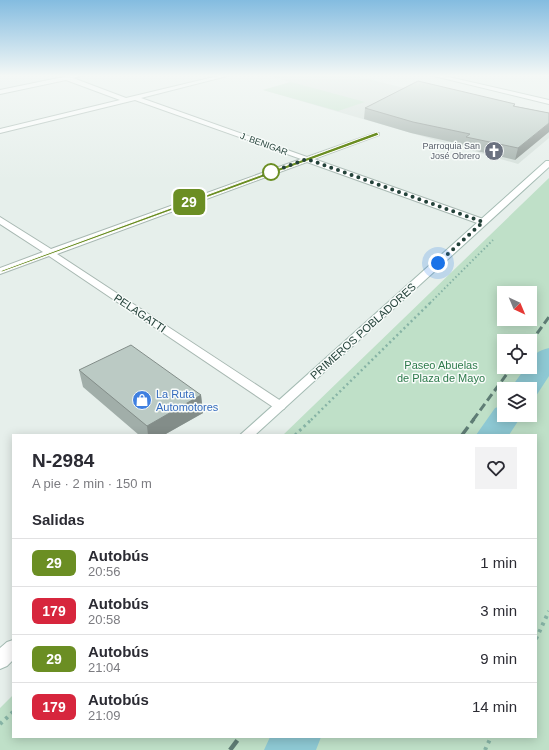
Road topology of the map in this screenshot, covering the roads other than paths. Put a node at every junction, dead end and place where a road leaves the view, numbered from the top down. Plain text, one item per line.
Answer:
1 (85, 110) edge
2 (170, 110) edge
3 (0, 131) edge
4 (377, 134) dead end
5 (307, 159) junction
6 (549, 163) edge
7 (0, 220) edge
8 (483, 222) junction
9 (49, 253) junction
10 (0, 271) edge
11 (280, 406) junction
12 (248, 434) edge
13 (12, 649) edge
14 (0, 660) edge

1 - 3 street
2 - 5 street, J. BENIGAR
4 - 5 street
5 - 8 street, J. BENIGAR
5 - 9 street
6 - 8 street, PRIMEROS POBLADORES
7 - 9 street, PELAGATTI
8 - 11 street, PRIMEROS POBLADORES
9 - 10 street
9 - 11 street, PELAGATTI
11 - 12 street, PRIMEROS POBLADORES
13 - 14 street

